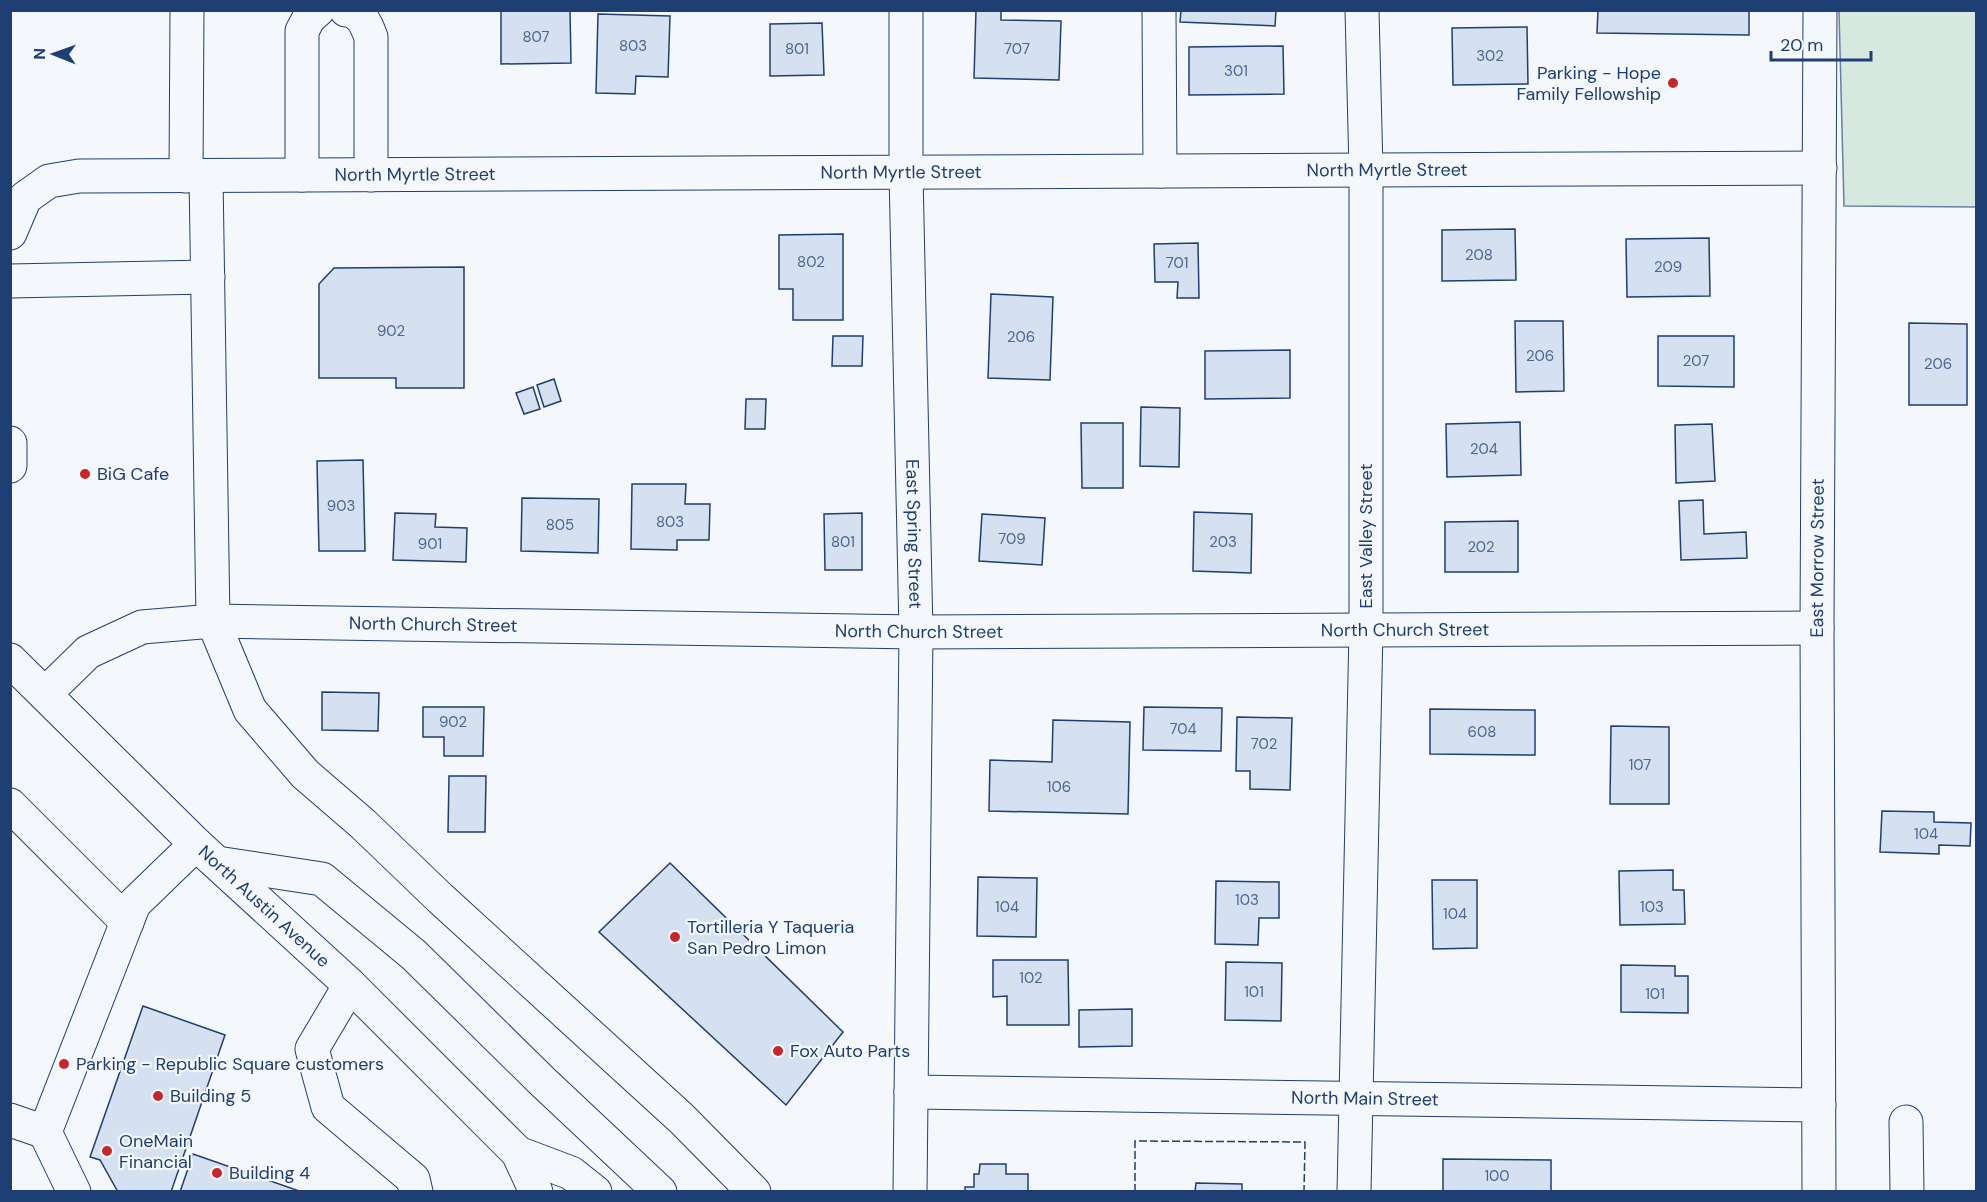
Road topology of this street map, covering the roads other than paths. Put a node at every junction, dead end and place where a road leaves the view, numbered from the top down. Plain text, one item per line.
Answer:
1 (187, 10) edge
2 (318, 10) edge
3 (345, 10) edge
4 (906, 10) edge
5 (1160, 10) edge
6 (1362, 10) edge
7 (1820, 10) edge
8 (1820, 168) junction
9 (1365, 170) junction
10 (1160, 171) junction
11 (906, 172) junction
12 (302, 175) junction
13 (371, 175) junction
14 (196, 176) junction
15 (10, 233) edge
16 (208, 277) junction
17 (10, 280) edge
18 (10, 443) edge
19 (10, 466) edge
20 (213, 621) junction
21 (1817, 628) junction
22 (1366, 629) junction
23 (916, 632) junction
24 (10, 660) edge
25 (45, 694) junction
26 (10, 806) edge
27 (206, 854) junction
28 (127, 922) junction
29 (351, 985) junction
30 (911, 1092) junction
31 (1355, 1098) junction
32 (1819, 1105) junction
33 (10, 1120) edge
34 (1906, 1122) dead end
35 (45, 1132) junction
36 (518, 1154) junction
37 (575, 1185) edge
38 (74, 1191) edge
39 (416, 1191) edge
40 (537, 1191) edge
41 (660, 1191) edge
42 (754, 1191) edge
43 (910, 1191) edge
44 (1354, 1191) edge
45 (1819, 1191) edge
46 (1907, 1191) edge

1 - 14 street
2 - 12 street
3 - 13 street
4 - 11 street, East Spring Street
5 - 10 street
6 - 9 street, East Valley Street
7 - 8 street, East Morrow Street
8 - 9 street, North Myrtle Street
8 - 21 street, East Morrow Street
9 - 10 street, North Myrtle Street
9 - 22 street, East Valley Street
10 - 11 street, North Myrtle Street
11 - 13 street, North Myrtle Street
11 - 23 street, East Spring Street
12 - 13 street, North Myrtle Street
12 - 14 street, North Myrtle Street
14 - 15 street, North Myrtle Street
14 - 16 street
16 - 17 street
16 - 20 street
18 - 19 street
20 - 23 street, North Church Street
20 - 25 street, North Church Street
20 - 42 street
21 - 22 street, North Church Street
21 - 32 street, East Morrow Street
22 - 23 street, North Church Street
22 - 31 street, East Valley Street
23 - 30 street, East Spring Street
24 - 25 street, North Austin Avenue
25 - 27 street, North Austin Avenue
26 - 28 street
27 - 28 street
27 - 29 street, North Austin Avenue
27 - 41 street
28 - 35 street
29 - 36 street, North Austin Avenue
29 - 39 street
30 - 31 street, North Main Street
30 - 43 street, East Spring Street
31 - 32 street, North Main Street
31 - 44 street, East Valley Street
32 - 45 street, East Morrow Street
33 - 35 street
34 - 46 street
35 - 38 street
36 - 37 street, North Austin Avenue
36 - 40 street, North Austin Avenue

